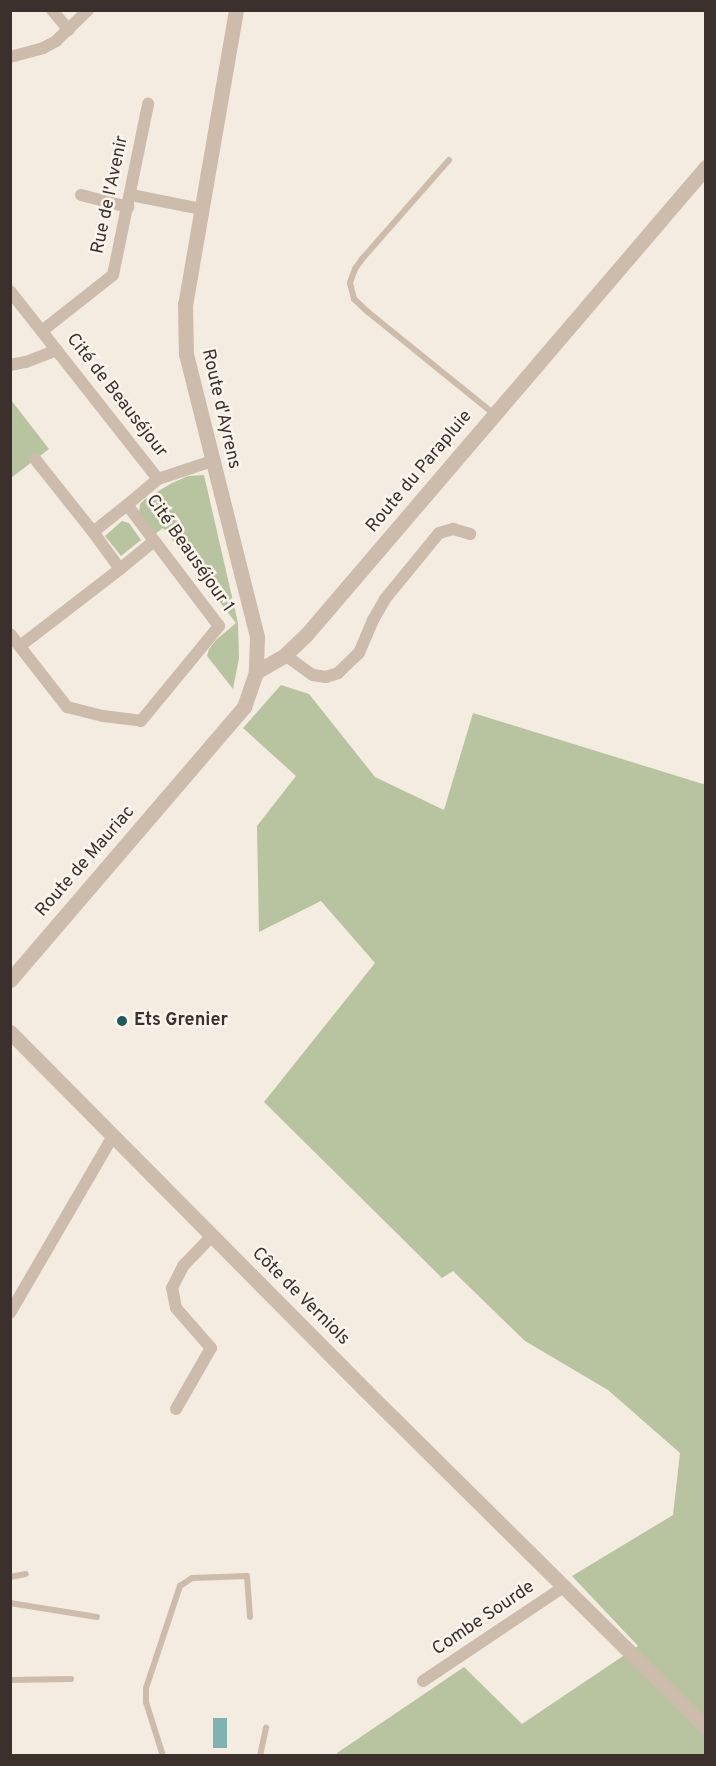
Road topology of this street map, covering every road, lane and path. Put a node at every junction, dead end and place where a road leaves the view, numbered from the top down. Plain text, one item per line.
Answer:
1 (52, 10) edge
2 (88, 10) edge
3 (236, 10) edge
4 (69, 30) junction
5 (10, 57) edge
6 (148, 104) dead end
7 (449, 160) dead end
8 (705, 167) edge
9 (81, 195) dead end
10 (129, 201) junction
11 (201, 209) junction
12 (10, 291) edge
13 (42, 331) junction
14 (57, 350) junction
15 (10, 365) edge
16 (494, 415) junction
17 (35, 459) dead end
18 (212, 461) junction
19 (158, 479) junction
20 (127, 505) junction
21 (93, 532) junction
22 (470, 534) dead end
23 (154, 541) junction
24 (120, 569) junction
25 (10, 634) edge
26 (20, 646) junction
27 (285, 655) junction
28 (256, 672) junction
29 (10, 980) edge
30 (10, 1032) edge
31 (114, 1136) junction
32 (212, 1236) junction
33 (10, 1313) edge
34 (176, 1409) dead end
35 (26, 1574) dead end
36 (10, 1577) edge
37 (565, 1586) junction
38 (10, 1603) edge
39 (97, 1617) dead end
40 (250, 1617) dead end
41 (71, 1679) dead end
42 (10, 1680) edge
43 (423, 1681) dead end
44 (705, 1727) edge
45 (266, 1728) dead end
46 (163, 1755) edge
47 (260, 1755) edge

1 - 4 street
2 - 4 street
3 - 11 street, Route d'Ayrens
4 - 5 street
6 - 10 street, Rue de l'Avenir
7 - 16 lane
8 - 16 street, Route du Parapluie
9 - 10 street
10 - 11 street
10 - 13 street, Rue de l'Avenir
11 - 18 street, Route d'Ayrens
12 - 13 street, Cité de Beauséjour
13 - 14 street, Cité de Beauséjour
14 - 15 street
14 - 19 street, Cité de Beauséjour
16 - 27 street, Route du Parapluie
17 - 21 street
18 - 19 street, Cité de Beauséjour
18 - 28 street, Route d'Ayrens
19 - 20 street, Cité Beauséjour 1
20 - 21 street
20 - 23 street, Cité Beauséjour 1
21 - 24 street
22 - 27 street
23 - 24 street
23 - 26 street, Cité Beauséjour 1
24 - 26 street
25 - 26 street, Cité Beauséjour 1
27 - 28 street, Route du Parapluie
28 - 29 street, Route de Mauriac
30 - 31 street, Côte de Verniols
31 - 32 street, Côte de Verniols
31 - 33 street
32 - 34 street
32 - 37 street, Côte de Verniols
35 - 36 lane
37 - 43 street, Combe Sourde
37 - 44 street, Côte de Verniols
38 - 39 lane
40 - 46 lane
41 - 42 lane
45 - 47 lane

